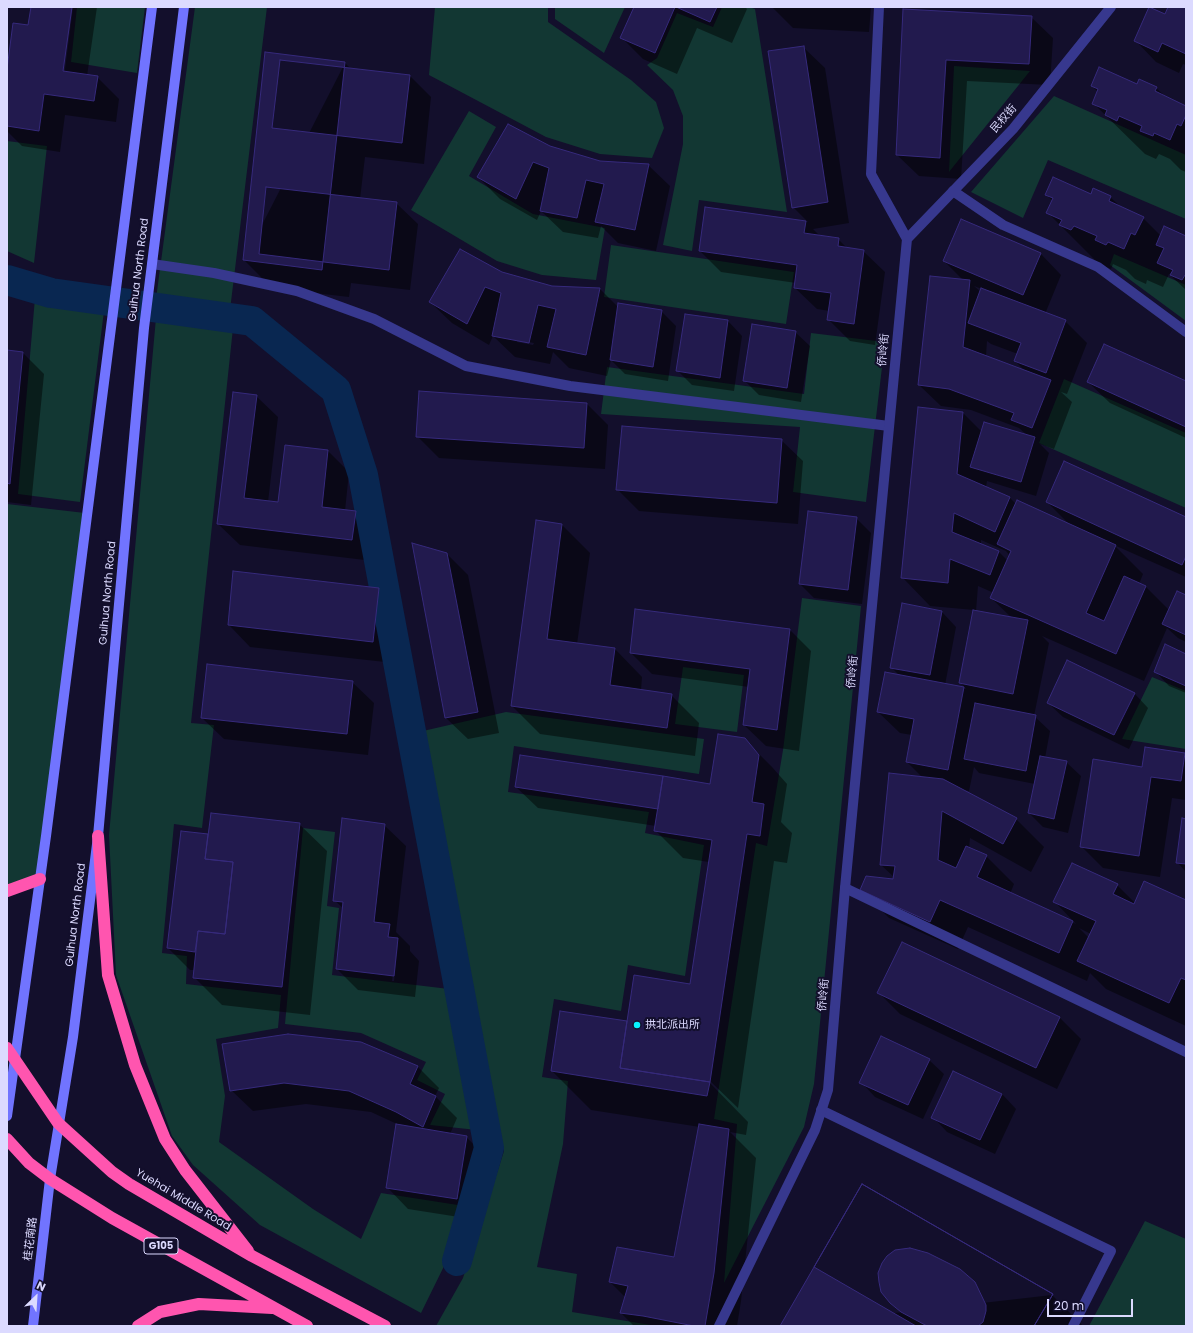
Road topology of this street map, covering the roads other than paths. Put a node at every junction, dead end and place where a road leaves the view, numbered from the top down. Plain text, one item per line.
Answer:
1 (152, 7) edge
2 (184, 7) edge
3 (879, 7) edge
4 (1111, 7) edge
5 (953, 191) junction
6 (907, 239) junction
7 (152, 264) junction
8 (1186, 332) edge
9 (889, 426) junction
10 (98, 836) junction
11 (40, 879) junction
12 (845, 888) junction
13 (7, 891) edge
14 (1186, 1052) edge
15 (11, 1053) edge
16 (821, 1110) junction
17 (7, 1116) edge
18 (58, 1123) junction
19 (7, 1139) edge
20 (50, 1180) junction
21 (252, 1256) junction
22 (274, 1308) junction
23 (33, 1326) edge
24 (138, 1326) edge
25 (307, 1326) edge
26 (385, 1326) edge
27 (719, 1326) edge
28 (1073, 1326) edge

1 - 11 main road, Guihua North Road
2 - 7 main road, Guihua North Road
3 - 6 street
4 - 5 street, 民权街
5 - 6 street, 民权街
5 - 8 street
6 - 9 street, 侨岭街
7 - 9 street
7 - 10 main road, Guihua North Road
9 - 12 street, 侨岭街
10 - 18 main road, Guihua North Road
10 - 21 highway
11 - 13 highway
11 - 15 main road, Guihua North Road
12 - 14 street
12 - 16 street, 侨岭街
15 - 17 main road, Guihua North Road
15 - 18 highway, Yuehai Middle Road
16 - 27 street, 侨岭街
16 - 28 street
18 - 20 main road, Guihua North Road
18 - 21 highway, Yuehai Middle Road
19 - 20 highway, G105
20 - 22 highway, G105
20 - 23 main road, 桂花南路
21 - 26 highway, Yuehai Middle Road
22 - 24 highway
22 - 25 highway, G105

